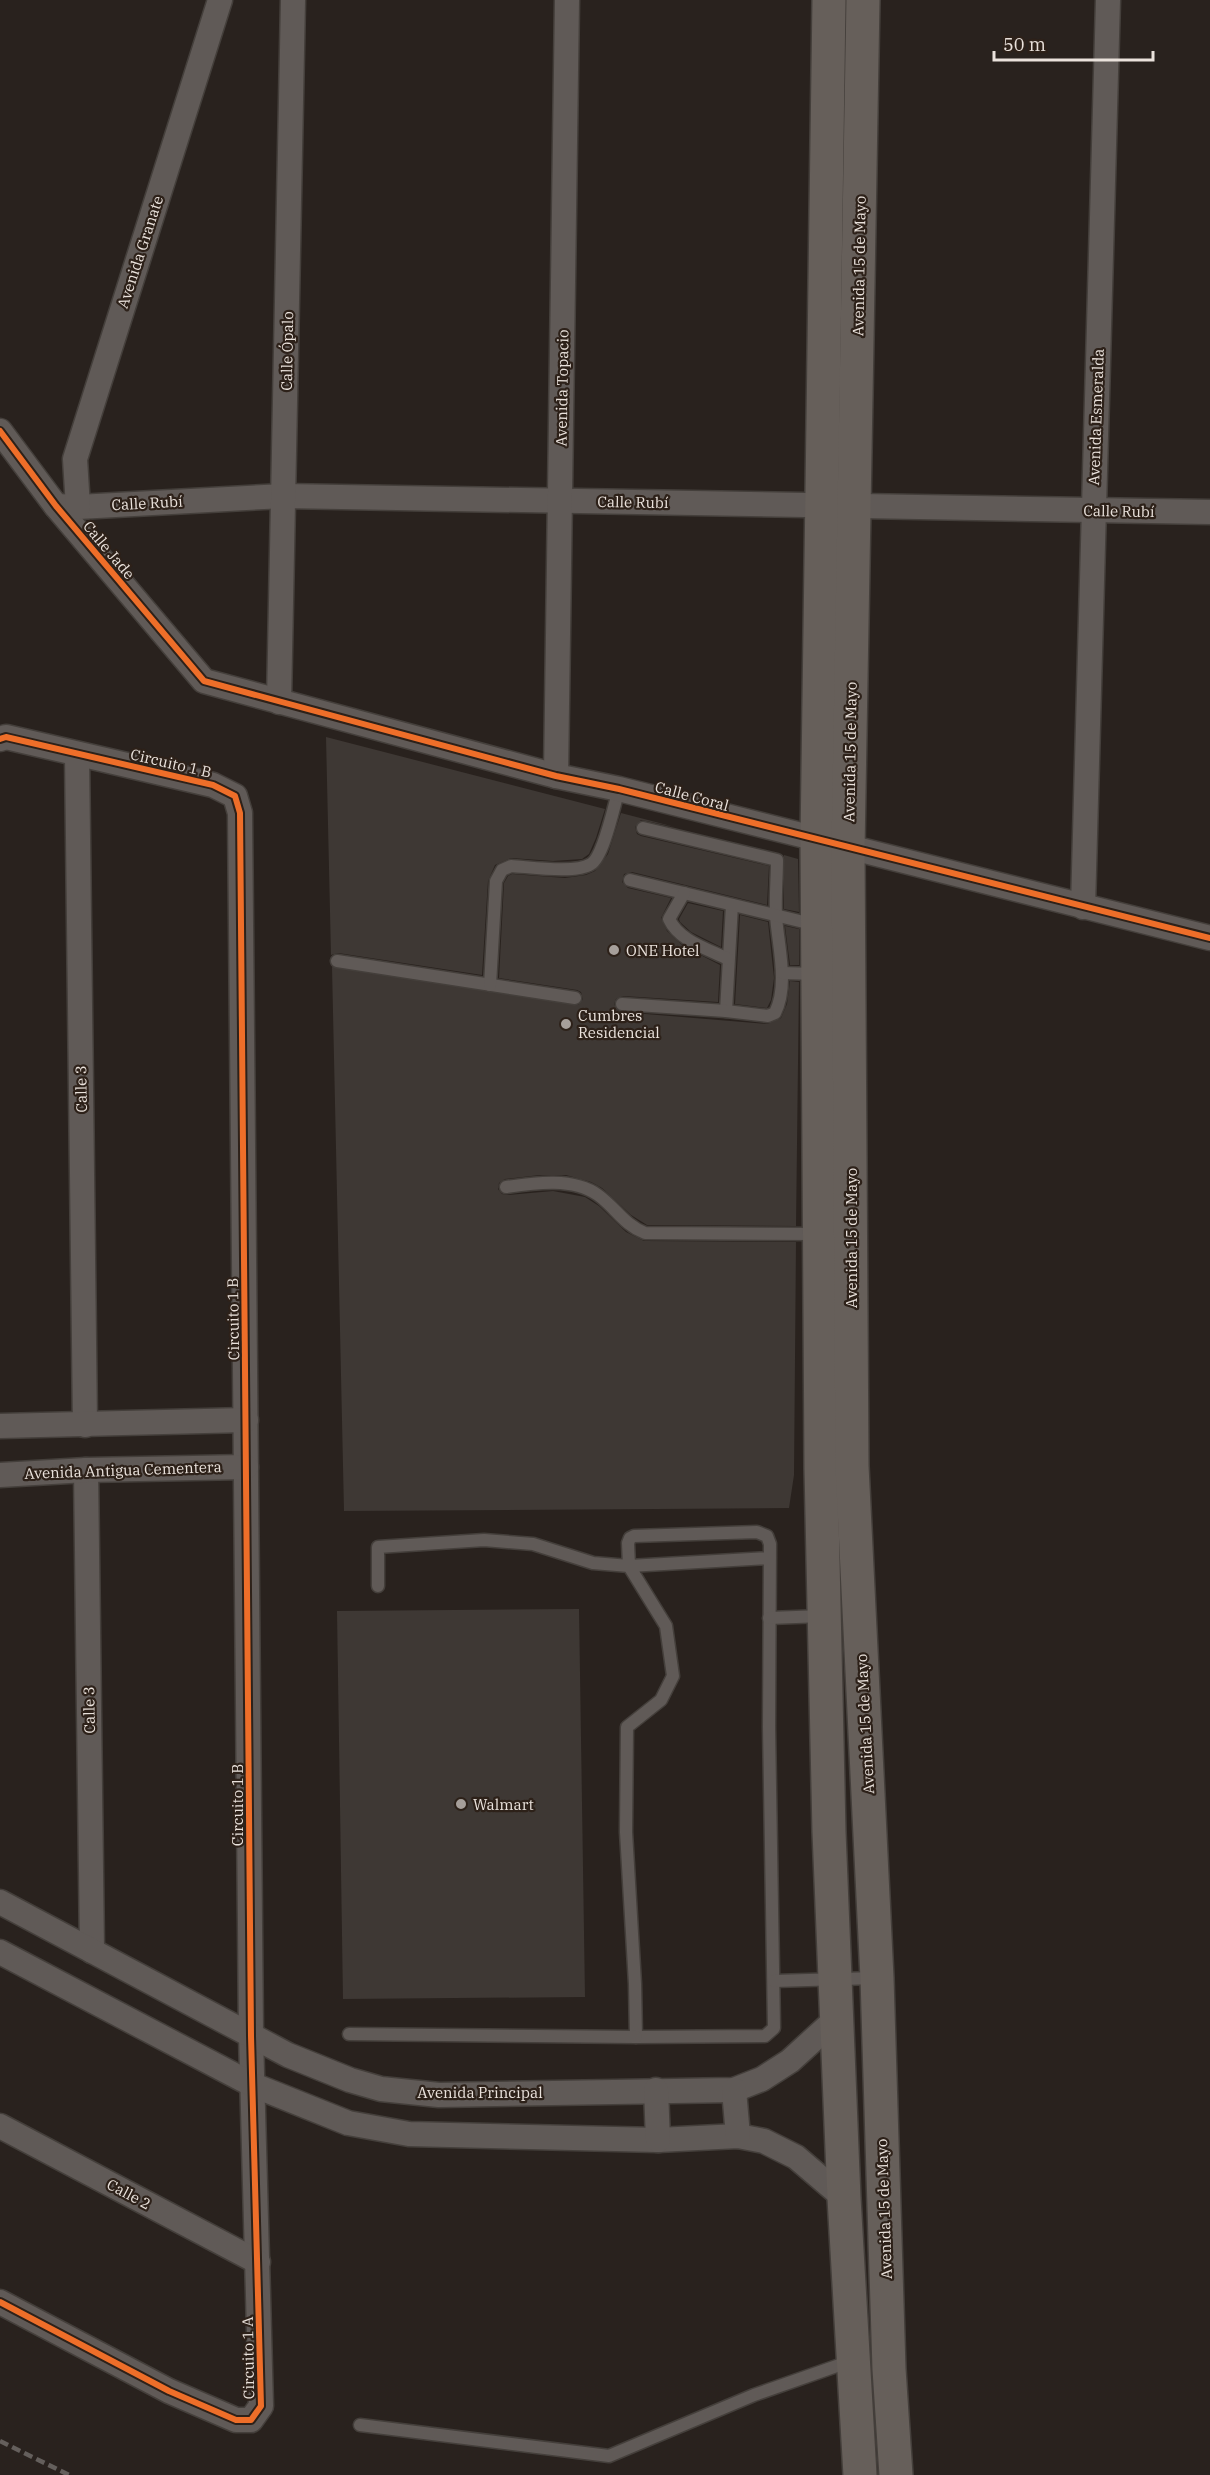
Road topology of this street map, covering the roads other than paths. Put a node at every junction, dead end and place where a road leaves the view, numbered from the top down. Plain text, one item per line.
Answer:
1 (220, 0) edge
2 (293, 0) edge
3 (567, 0) edge
4 (829, 0) edge
5 (863, 0) edge
6 (1108, 0) edge
7 (0, 431) edge
8 (285, 496) junction
9 (560, 501) junction
10 (67, 506) junction
11 (822, 506) junction
12 (855, 506) junction
13 (1094, 510) junction
14 (1210, 512) edge
15 (204, 681) joint
16 (279, 702) junction
17 (0, 739) edge
18 (78, 754) junction
19 (556, 776) junction
20 (620, 789) junction
21 (643, 828) dead end
22 (817, 841) junction
23 (848, 849) junction
24 (630, 880) dead end
25 (684, 893) junction
26 (732, 904) junction
27 (1083, 907) junction
28 (776, 914) junction
29 (817, 925) junction
30 (1210, 938) edge
31 (728, 959) junction
32 (337, 961) dead end
33 (782, 973) junction
34 (818, 974) junction
35 (490, 985) junction
36 (575, 998) dead end
37 (622, 1004) dead end
38 (726, 1011) junction
39 (506, 1187) dead end
40 (819, 1234) junction
41 (246, 1420) junction
42 (86, 1425) junction
43 (0, 1426) edge
44 (246, 1467) junction
45 (837, 1467) junction
46 (86, 1470) junction
47 (0, 1475) edge
48 (770, 1558) junction
49 (629, 1566) junction
50 (378, 1586) dead end
51 (824, 1616) junction
52 (769, 1618) junction
53 (0, 1902) edge
54 (92, 1951) junction
55 (0, 1952) edge
56 (877, 1978) junction
57 (835, 1980) junction
58 (774, 1981) junction
59 (836, 2019) junction
60 (349, 2034) dead end
61 (251, 2036) junction
62 (636, 2037) junction
63 (253, 2085) junction
64 (656, 2090) junction
65 (734, 2090) junction
66 (0, 2126) edge
67 (738, 2136) junction
68 (658, 2140) junction
69 (844, 2198) junction
70 (258, 2262) junction
71 (0, 2302) edge
72 (853, 2360) junction
73 (360, 2425) dead end
74 (860, 2475) edge
75 (896, 2475) edge

1 - 10 street, Avenida Granate
2 - 8 street, Calle Ópalo
3 - 9 street, Avenida Topacio
4 - 11 main road, Avenida 15 de Mayo
5 - 12 main road, Avenida 15 de Mayo
6 - 13 street, Avenida Esmeralda
7 - 10 street, Calle Jade
8 - 9 street, Calle Rubí
8 - 10 street, Calle Rubí
8 - 16 street, Calle Ópalo
9 - 11 street, Calle Rubí
9 - 19 street, Avenida Topacio
10 - 15 street, Calle Jade
11 - 12 street, Calle Rubí
11 - 22 main road, Avenida 15 de Mayo
12 - 13 street, Calle Rubí
12 - 23 main road, Avenida 15 de Mayo
13 - 14 street, Calle Rubí
13 - 27 street, Avenida Esmeralda
15 - 16 street, Calle Coral
16 - 19 street, Calle Coral
17 - 18 street, Circuito 1 B
18 - 41 street, Circuito 1 B
18 - 42 street, Calle 3
19 - 20 street, Calle Coral
20 - 22 street, Calle Coral
20 - 35 lane
21 - 28 lane
22 - 23 street, Calle Coral
22 - 29 main road, Avenida 15 de Mayo
23 - 27 street, Calle Coral
23 - 45 main road, Avenida 15 de Mayo
24 - 25 lane
25 - 26 lane
25 - 31 lane
26 - 28 lane
26 - 31 lane
27 - 30 street, Calle Coral
28 - 29 lane
28 - 33 lane
29 - 34 main road, Avenida 15 de Mayo
31 - 38 lane
32 - 35 lane
33 - 34 lane
33 - 38 lane
34 - 40 main road, Avenida 15 de Mayo
35 - 36 lane
37 - 38 lane
39 - 40 lane
40 - 45 main road, Avenida 15 de Mayo
41 - 42 street
41 - 44 street, Circuito 1 B
42 - 43 street
44 - 46 street, Avenida Antigua Cementera
44 - 61 street, Circuito 1 B
45 - 51 main road, Avenida 15 de Mayo
45 - 56 main road, Avenida 15 de Mayo
46 - 47 street, Avenida Antigua Cementera
46 - 54 street, Calle 3
48 - 49 lane
48 - 49 lane
48 - 52 lane
49 - 50 lane
49 - 62 lane
51 - 52 lane
51 - 57 main road, Avenida 15 de Mayo
52 - 58 lane
53 - 54 street, Avenida Principal
54 - 61 street, Avenida Principal
55 - 63 street
56 - 57 lane
56 - 75 main road, Avenida 15 de Mayo
57 - 58 lane
57 - 59 main road, Avenida 15 de Mayo
58 - 62 lane
59 - 65 street, Avenida Principal
59 - 69 main road, Avenida 15 de Mayo
60 - 62 lane
61 - 63 street, Circuito 1 B
61 - 64 street, Avenida Principal
63 - 68 street
63 - 70 street, Circuito 1 A
64 - 65 street, Avenida Principal
64 - 68 street
65 - 67 street
66 - 70 street, Calle 2
67 - 68 street
67 - 69 street
69 - 72 main road, Avenida 15 de Mayo
70 - 71 street, Circuito 1 A
72 - 73 lane
72 - 74 main road, Avenida 15 de Mayo

